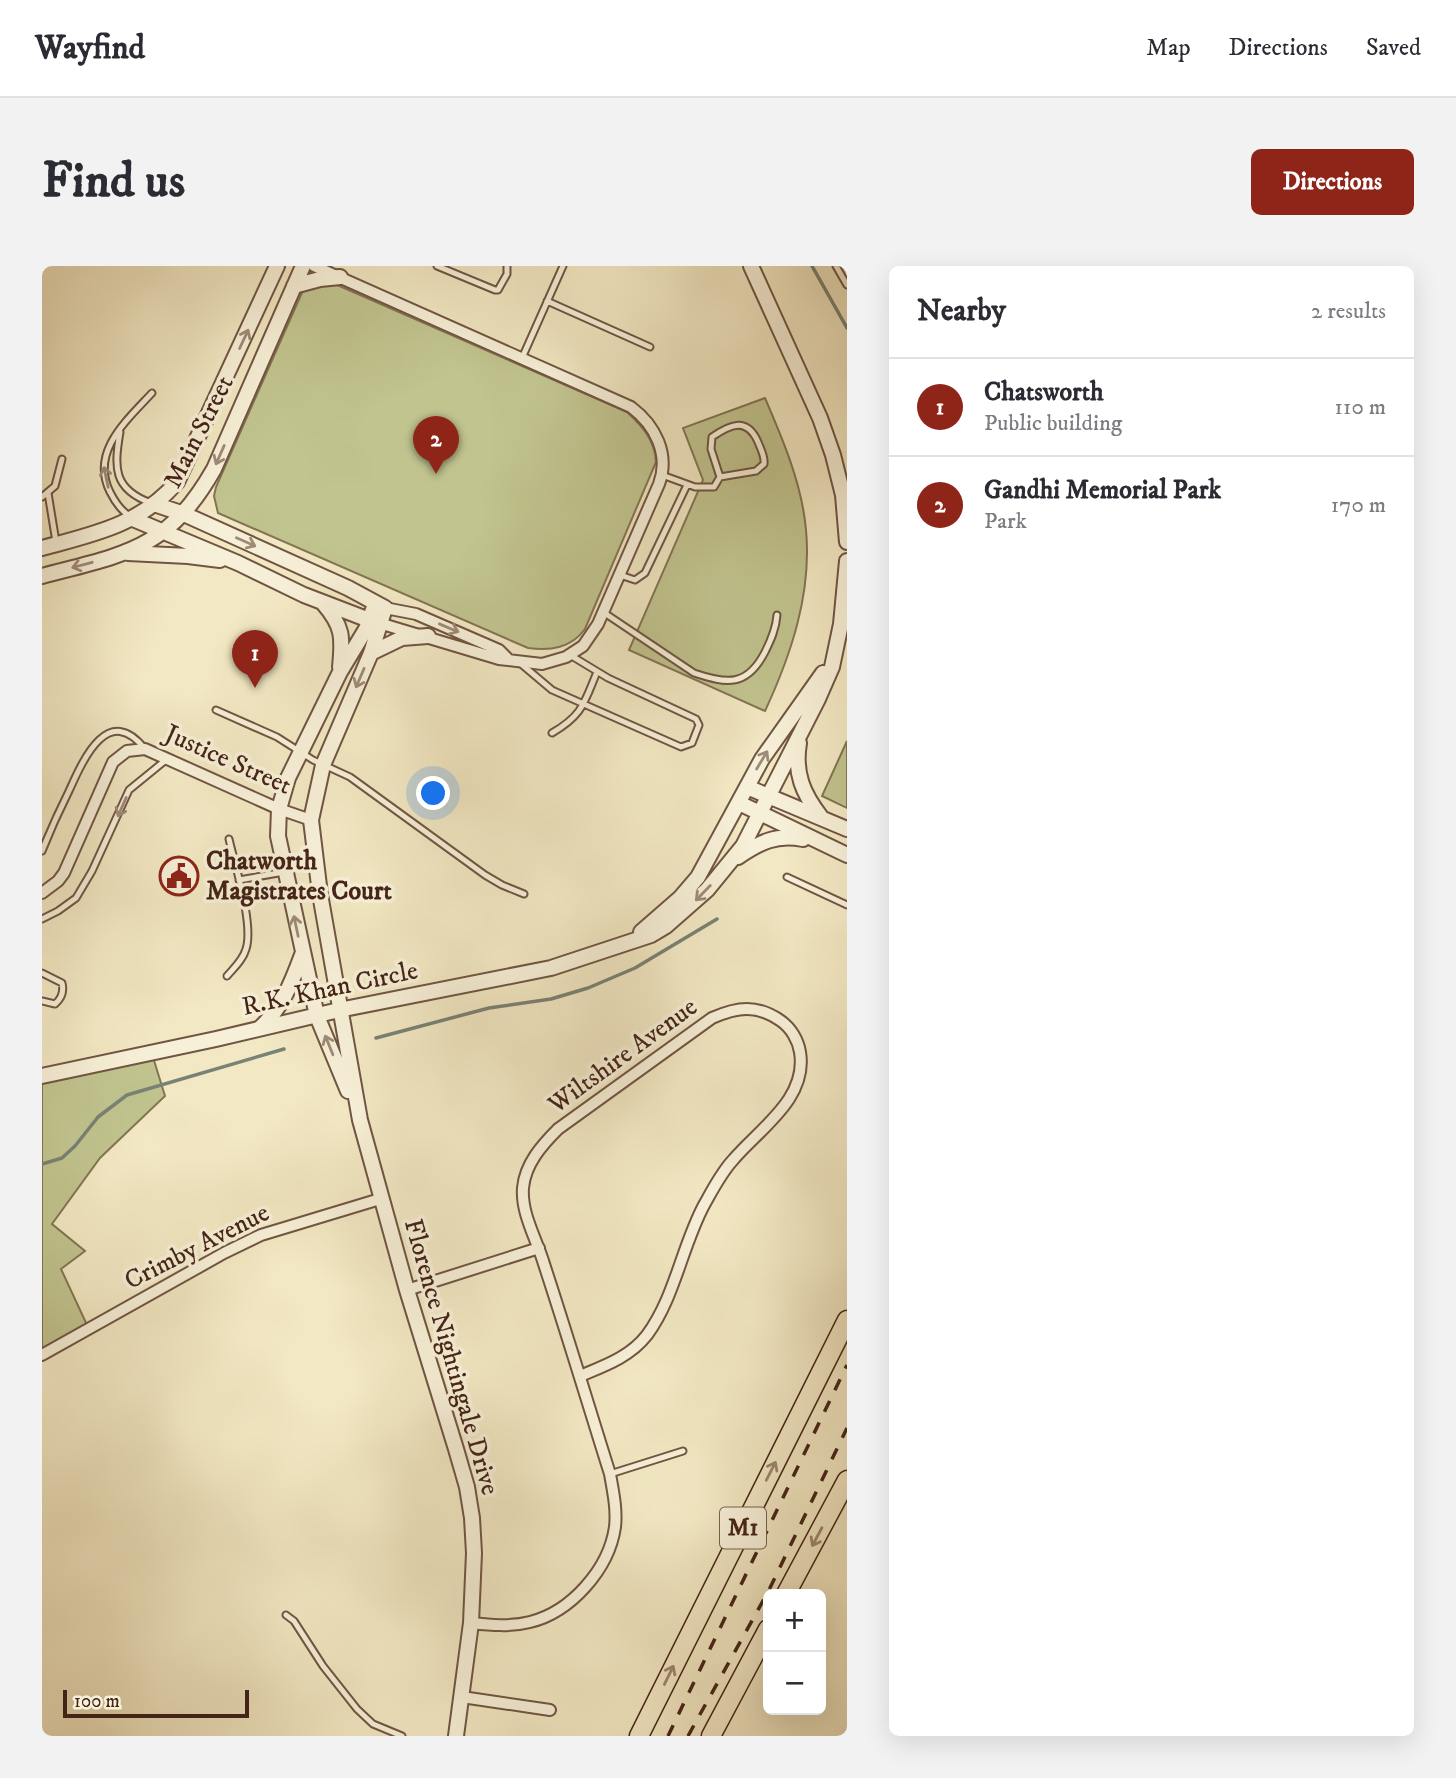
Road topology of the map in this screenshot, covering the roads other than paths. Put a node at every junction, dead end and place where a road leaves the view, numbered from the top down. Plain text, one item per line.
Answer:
1 (277, 266) edge
2 (303, 266) edge
3 (314, 266) edge
4 (438, 266) edge
5 (507, 266) edge
6 (563, 266) edge
7 (751, 266) edge
8 (836, 266) edge
9 (340, 277) junction
10 (847, 285) edge
11 (294, 286) junction
12 (547, 301) junction
13 (650, 347) dead end
14 (522, 358) junction
15 (152, 393) dead end
16 (120, 429) junction
17 (62, 459) dead end
18 (662, 475) junction
19 (720, 477) junction
20 (687, 485) junction
21 (45, 495) edge
22 (154, 504) junction
23 (184, 514) junction
24 (133, 519) junction
25 (165, 531) junction
26 (847, 542) edge
27 (49, 546) edge
28 (128, 553) junction
29 (847, 561) edge
30 (238, 563) junction
31 (620, 575) junction
32 (847, 575) edge
33 (42, 576) edge
34 (323, 602) junction
35 (380, 606) junction
36 (603, 612) junction
37 (777, 615) dead end
38 (374, 622) junction
39 (844, 624) edge
40 (428, 636) junction
41 (834, 651) junction
42 (371, 653) junction
43 (570, 654) junction
44 (508, 659) junction
45 (520, 663) junction
46 (340, 672) junction
47 (597, 672) junction
48 (584, 704) junction
49 (216, 710) dead end
50 (552, 733) dead end
51 (800, 734) junction
52 (145, 749) junction
53 (300, 752) junction
54 (167, 759) junction
55 (323, 765) junction
56 (747, 787) junction
57 (769, 797) junction
58 (739, 803) junction
59 (279, 809) junction
60 (760, 814) junction
61 (821, 817) junction
62 (311, 820) junction
63 (847, 829) edge
64 (229, 839) dead end
65 (818, 842) junction
66 (42, 851) edge
67 (847, 855) edge
68 (732, 861) junction
69 (285, 872) junction
70 (787, 877) dead end
71 (239, 880) junction
72 (42, 893) edge
73 (524, 894) dead end
74 (846, 902) edge
75 (42, 919) edge
76 (626, 943) junction
77 (302, 955) junction
78 (42, 973) edge
79 (227, 976) dead end
80 (42, 1001) edge
81 (339, 1010) junction
82 (317, 1016) junction
83 (259, 1029) junction
84 (42, 1076) edge
85 (360, 1120) junction
86 (380, 1199) junction
87 (540, 1248) junction
88 (407, 1290) junction
89 (847, 1309) edge
90 (847, 1320) edge
91 (833, 1350) junction
92 (42, 1355) edge
93 (580, 1376) junction
94 (683, 1451) dead end
95 (610, 1474) junction
96 (847, 1480) edge
97 (789, 1589) edge
98 (286, 1615) dead end
99 (471, 1623) junction
100 (763, 1638) edge
101 (462, 1697) junction
102 (550, 1710) dead end
103 (402, 1736) edge
104 (456, 1736) edge
105 (639, 1736) edge
106 (711, 1736) edge

22 -> 1 street, Main Street
2 - 11 street, Main Street
3 - 9 street
4 - 5 lane
6 - 12 lane
7 - 26 street
8 - 10 lane
9 - 11 street
9 - 14 street
11 -> 23 street, Main Street
12 - 13 lane
12 - 14 lane
14 - 18 street
15 - 16 lane
16 - 22 lane
24 -> 16 lane
17 - 21 lane
18 - 20 lane
18 - 31 street
19 - 19 lane
19 - 20 lane
20 - 31 lane
21 - 27 lane
22 - 23 street
22 - 24 street, Main Street
23 - 25 street, Main Street
23 -> 35 street
24 - 25 street
24 - 27 street, Main Street
25 - 28 street, Main Street
25 - 30 street
28 - 30 street
28 -> 33 street, Main Street
29 - 32 street, R.K. Khan Circle
30 - 34 street
31 - 36 street
32 - 39 street, R.K. Khan Circle
34 - 38 street
34 - 46 street
35 - 38 street
35 -> 44 street
36 - 37 lane
36 - 43 street
38 - 40 street
38 - 42 street, Florence Nightingale Drive
38 - 46 street, Florence Nightingale Drive
39 - 41 street, R.K. Khan Circle
40 - 42 street
40 - 44 street
41 - 51 street, R.K. Khan Circle
56 -> 41 street, R.K. Khan Circle
42 -> 55 street, Florence Nightingale Drive
43 - 45 street
43 - 47 lane
44 - 45 street
45 - 48 lane
46 - 53 street, Florence Nightingale Drive
47 - 48 lane
47 - 48 lane
48 - 50 lane
49 - 53 lane
51 - 57 street, R.K. Khan Circle
51 - 61 street
52 - 54 street, Justice Street
52 - 66 lane
52 - 72 street, Justice Street
53 - 55 lane
53 - 59 street, Florence Nightingale Drive
54 - 59 street, Justice Street
54 -> 75 lane
55 - 62 street, Florence Nightingale Drive
55 - 73 lane
56 - 57 street
56 - 58 street, R.K. Khan Circle
57 - 60 street, R.K. Khan Circle
57 - 61 street
58 - 60 street
58 - 76 street, R.K. Khan Circle
59 - 62 street, Justice Street
59 - 69 street, Florence Nightingale Drive
60 - 65 street
60 - 68 street, R.K. Khan Circle
61 - 63 street
62 - 81 street, Florence Nightingale Drive
64 - 71 lane
65 - 67 street
65 - 68 street
68 -> 76 street, R.K. Khan Circle
69 - 71 lane
77 -> 69 street, Florence Nightingale Drive
70 - 74 lane
71 - 79 lane
76 - 81 street, R.K. Khan Circle
77 - 82 street, Florence Nightingale Drive
77 - 83 street
78 - 80 lane
81 - 82 street, R.K. Khan Circle
81 - 85 street, Florence Nightingale Drive
82 - 83 street, R.K. Khan Circle
85 -> 82 street, Florence Nightingale Drive
83 - 84 street, R.K. Khan Circle
85 - 86 street, Florence Nightingale Drive
86 - 88 street, Florence Nightingale Drive
86 - 92 street, Crimby Avenue
87 - 88 street
87 - 93 street, Wiltshire Avenue
87 - 93 street, Wiltshire Avenue
88 - 99 street, Florence Nightingale Drive
89 - 91 highway
90 - 91 highway, M1
105 -> 91 highway, M1
93 - 95 street, Wiltshire Avenue
94 - 95 lane
95 - 99 street, Wiltshire Avenue
96 -> 97 highway
98 - 103 lane
99 - 101 street, Florence Nightingale Drive
100 - 106 highway
101 - 102 street
101 - 104 street, Florence Nightingale Drive

